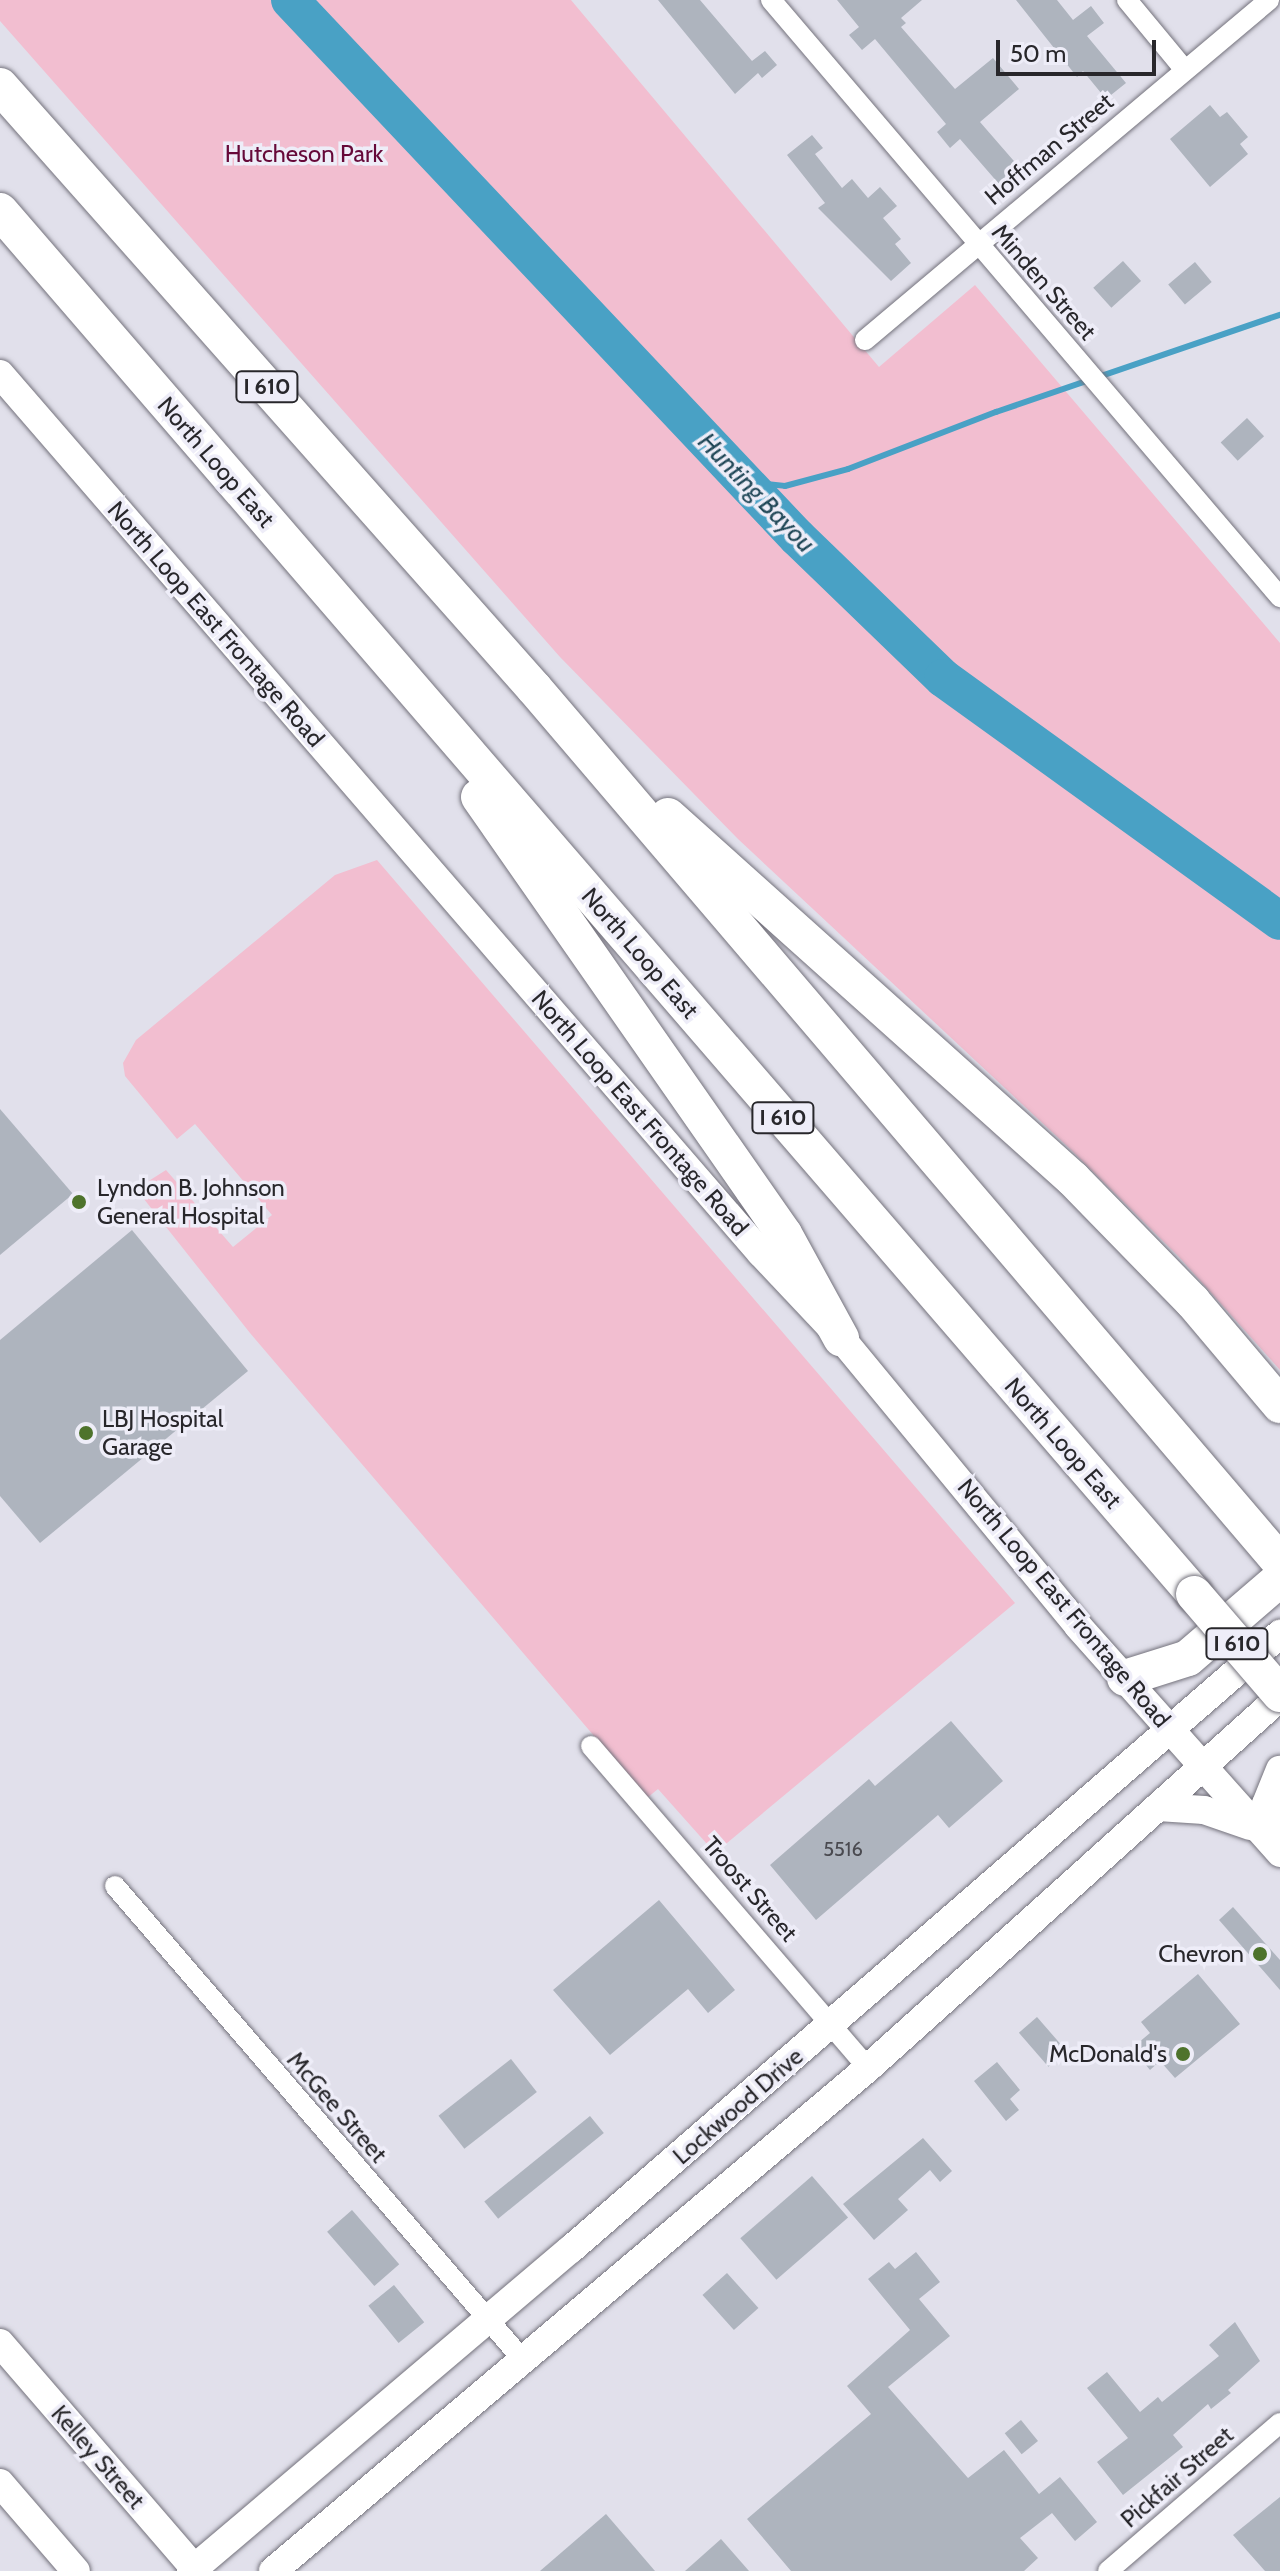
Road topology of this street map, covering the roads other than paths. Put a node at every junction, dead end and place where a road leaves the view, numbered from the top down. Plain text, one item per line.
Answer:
1 (771, 0) edge
2 (1127, 0) edge
3 (1269, 0) edge
4 (1185, 70) junction
5 (0, 86) edge
6 (0, 211) edge
7 (977, 243) junction
8 (865, 340) dead end
9 (0, 374) edge
10 (1280, 597) edge
11 (371, 641) junction
12 (534, 688) junction
13 (841, 1338) junction
14 (1280, 1405) edge
15 (1270, 1550) edge
16 (1280, 1579) edge
17 (1280, 1634) edge
18 (1125, 1678) junction
19 (1280, 1696) edge
20 (1168, 1728) junction
21 (591, 1746) dead end
22 (1200, 1765) junction
23 (1280, 1770) edge
24 (1158, 1807) junction
25 (1272, 1844) edge
26 (115, 1886) dead end
27 (833, 2024) junction
28 (868, 2068) junction
29 (488, 2321) junction
30 (0, 2343) edge
31 (523, 2360) junction
32 (1280, 2423) edge
33 (0, 2483) edge
34 (194, 2570) edge
35 (76, 2571) edge
36 (273, 2571) edge
37 (1108, 2571) edge

1 - 7 street, Minden Street
2 - 4 street
3 - 4 street, Hoffman Street
4 - 7 street, Hoffman Street
5 - 12 highway, I 610
6 - 11 highway, North Loop East / I 610
7 - 8 street, Hoffman Street
7 - 10 street, Minden Street
9 - 13 main road, North Loop East Frontage Road
11 - 13 highway
11 - 19 highway, North Loop East / I 610, bridge
12 - 14 highway
12 - 15 highway, I 610
13 - 18 main road, North Loop East Frontage Road
16 - 18 highway
17 - 20 main road, Lockwood Drive
18 - 20 main road, North Loop East Frontage Road
19 - 22 main road
20 - 22 main road, North Loop East Frontage Road
20 - 27 main road, Lockwood Drive
21 - 27 street, Troost Street
22 - 24 main road
22 - 25 main road, North Loop East Frontage Road
23 - 25 main road
24 - 25 main road
24 - 28 main road
26 - 29 street, McGee Street
27 - 28 street, Troost Street
27 - 29 main road, Lockwood Drive
28 - 31 main road
29 - 31 street, McGee Street
29 - 34 main road, Lockwood Drive
30 - 34 main road, Kelley Street
31 - 36 main road
32 - 37 street, Pickfair Street
33 - 35 main road

